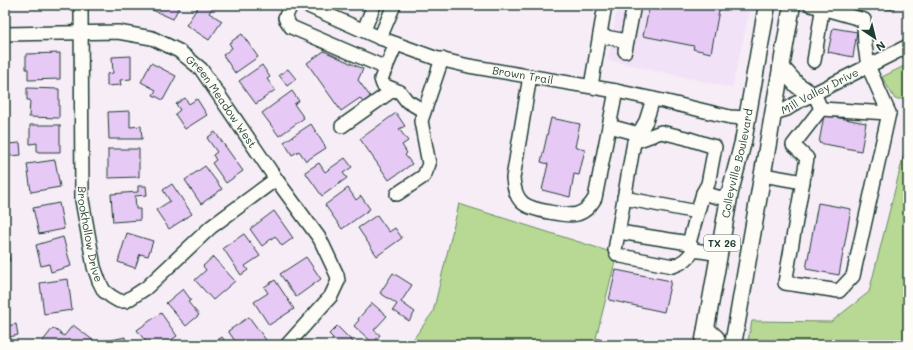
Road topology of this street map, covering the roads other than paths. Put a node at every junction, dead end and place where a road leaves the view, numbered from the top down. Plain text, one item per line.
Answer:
1 (81, 5) edge
2 (291, 5) edge
3 (306, 5) edge
4 (374, 5) edge
5 (394, 5) edge
6 (605, 5) edge
7 (634, 5) edge
8 (767, 5) edge
9 (792, 5) edge
10 (819, 6) edge
11 (364, 30) junction
12 (80, 33) junction
13 (5, 34) edge
14 (600, 36) junction
15 (380, 38) junction
16 (396, 44) junction
17 (908, 46) edge
18 (442, 59) junction
19 (814, 61) dead end
20 (868, 66) junction
21 (781, 67) junction
22 (386, 68) junction
23 (530, 76) junction
24 (591, 86) junction
25 (393, 90) junction
26 (616, 91) junction
27 (813, 94) junction
28 (653, 99) junction
29 (821, 109) junction
30 (424, 111) junction
31 (774, 113) junction
32 (889, 113) junction
33 (747, 118) junction
34 (342, 126) dead end
35 (609, 126) junction
36 (636, 138) junction
37 (763, 175) junction
38 (276, 179) junction
39 (802, 182) junction
40 (730, 192) junction
41 (398, 194) dead end
42 (702, 194) junction
43 (624, 198) junction
44 (697, 212) junction
45 (618, 232) junction
46 (691, 246) junction
47 (720, 254) junction
48 (705, 337) edge
49 (287, 345) edge
50 (718, 345) edge
51 (733, 345) edge

1 - 12 street, Brookhollow Drive
2 - 22 street
3 - 11 street, Brown Trail
4 - 11 street
5 - 15 street
6 - 14 street
7 - 14 street
8 - 33 main road, Colleyville Boulevard / TX 26
9 - 21 main road, TX 26
10 - 19 street
10 - 20 street
11 - 15 street, Brown Trail
12 - 13 street, Green Meadow West
12 - 38 street, Green Meadow West
12 - 38 street, Brookhollow Drive
14 - 24 street
15 - 16 street, Brown Trail
16 - 18 street, Brown Trail
16 - 22 street
17 - 20 street, Mill Valley Drive
18 - 23 street, Brown Trail
18 - 30 street
20 - 27 street, Mill Valley Drive
20 - 32 street
21 - 27 main road
21 - 31 main road, TX 26
22 - 25 street
23 - 24 street, Brown Trail
23 - 35 street
24 - 26 street, Brown Trail
25 - 30 street
25 - 34 street
26 - 28 street, Brown Trail
26 - 35 street
27 - 29 street
27 - 31 street, Mill Valley Drive
28 - 33 street, Brown Trail
28 - 36 street
29 - 32 street
29 - 39 street
30 - 41 street
31 - 33 main road
31 - 37 main road, TX 26
32 - 39 street
33 - 40 main road, Colleyville Boulevard / TX 26
35 - 36 street
36 - 42 street
36 - 43 street
37 - 39 street
37 - 51 main road, TX 26
38 - 49 street, Green Meadow West
40 - 42 street
40 - 47 main road, Colleyville Boulevard / TX 26
42 - 44 street
43 - 44 street
43 - 45 street
44 - 46 street
45 - 46 street
45 - 46 street
46 - 47 street
47 - 48 main road, Colleyville Boulevard / TX 26
48 - 50 main road

